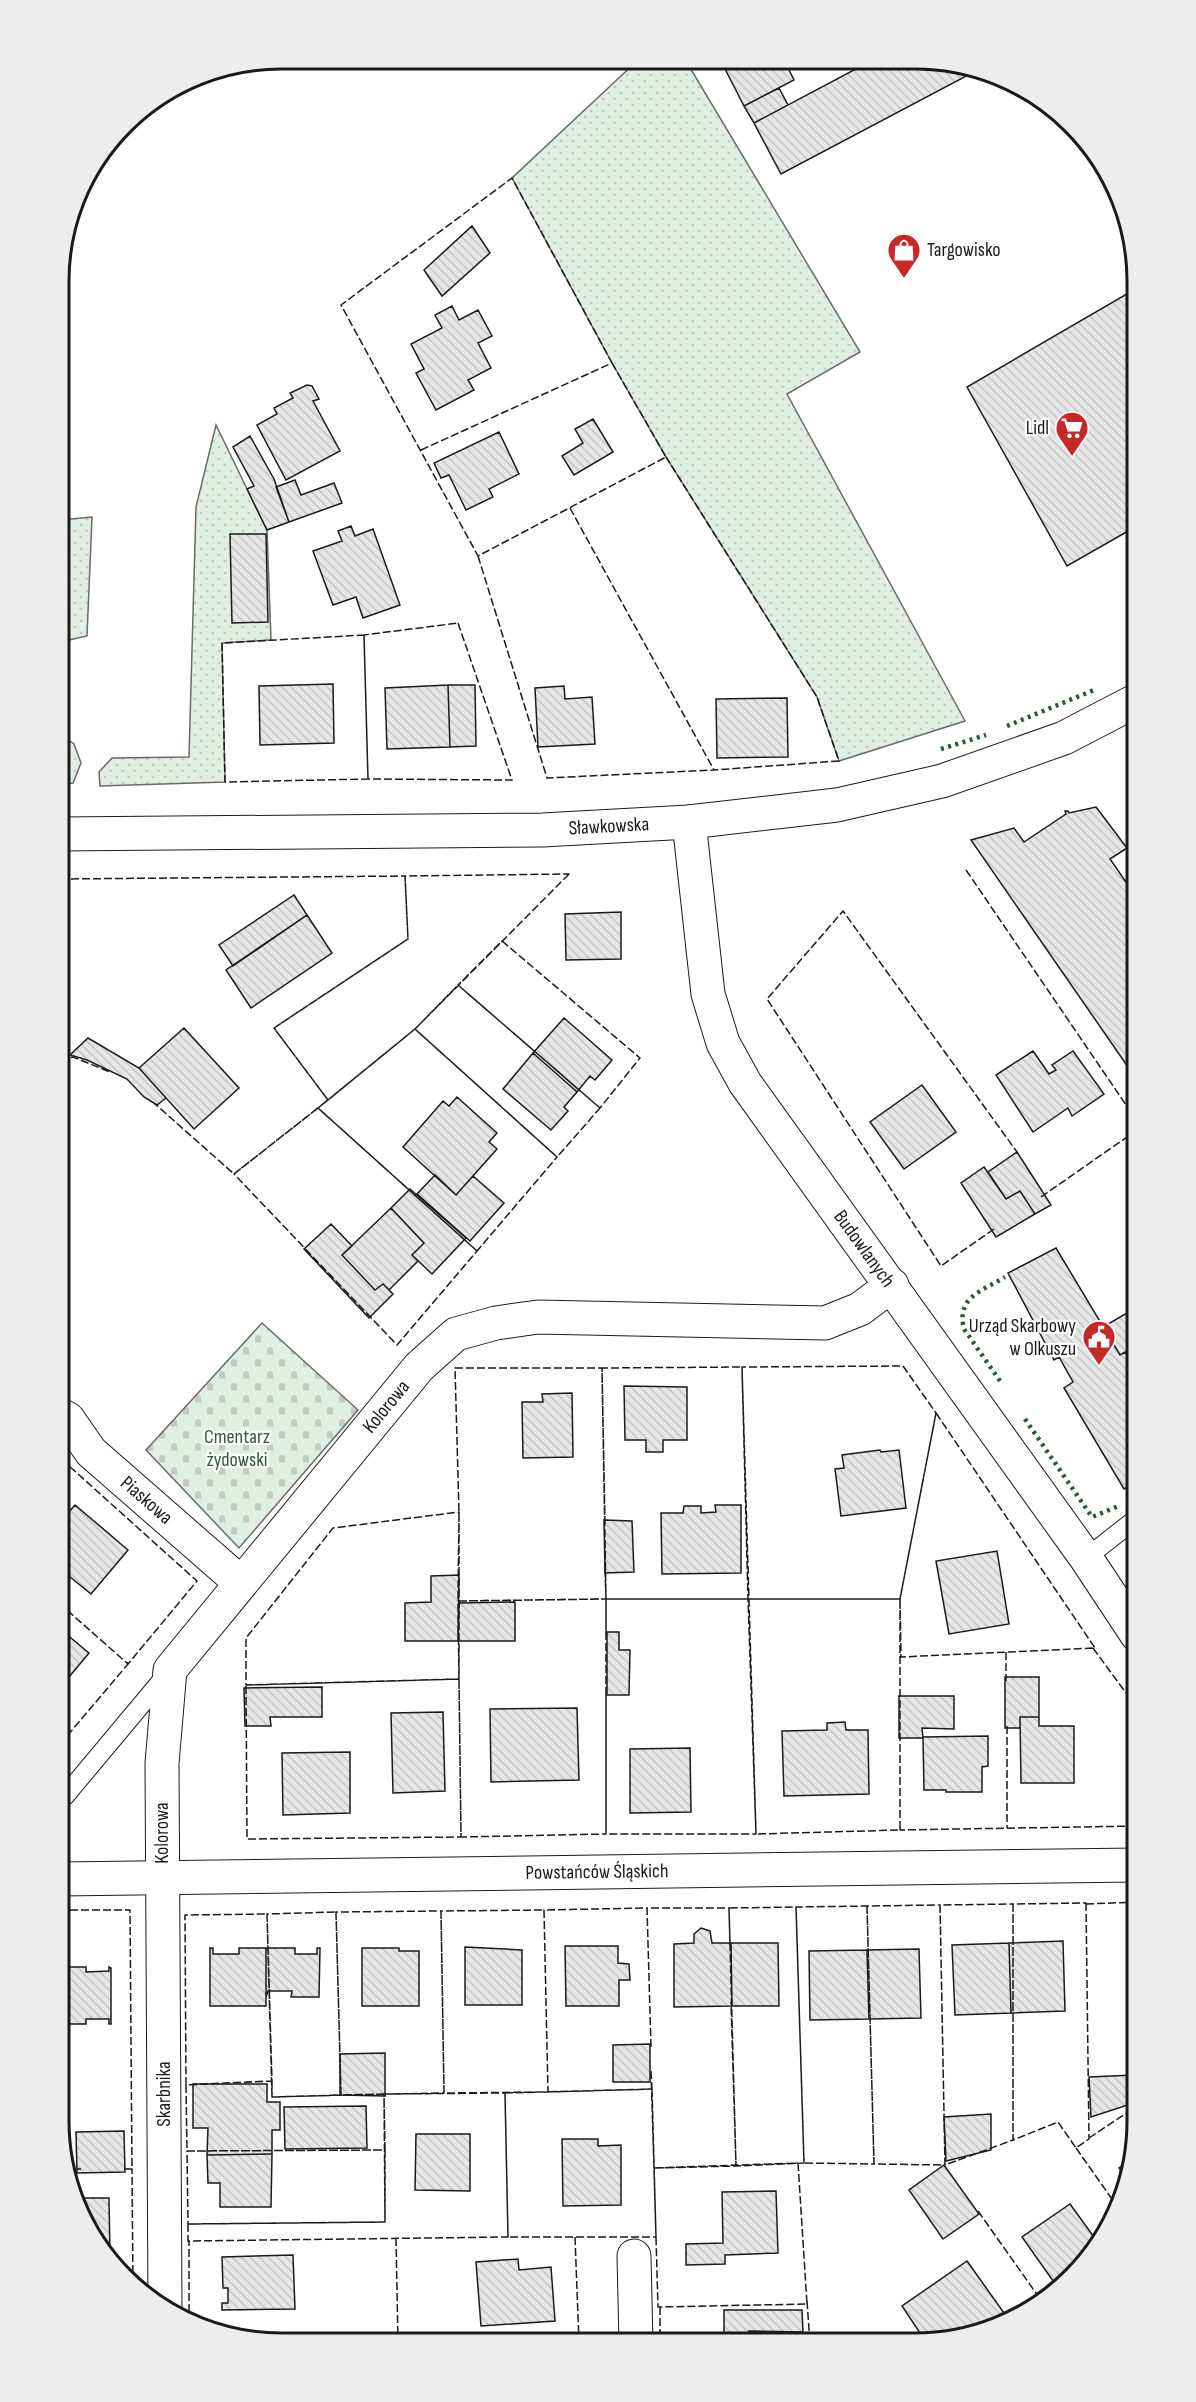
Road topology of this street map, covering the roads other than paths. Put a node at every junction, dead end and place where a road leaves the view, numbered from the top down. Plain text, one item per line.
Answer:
1 (1127, 705) edge
2 (689, 822) junction
3 (69, 834) edge
4 (892, 1285) junction
5 (69, 1420) edge
6 (1127, 1526) edge
7 (1086, 1558) junction
8 (242, 1583) junction
9 (1127, 1620) edge
10 (170, 1670) junction
11 (69, 1791) edge
12 (1127, 1864) edge
13 (69, 1879) edge
14 (163, 1879) junction
15 (634, 2256) dead end
16 (165, 2298) edge
17 (636, 2333) edge

1 - 2 street, Sławkowska
2 - 3 street, Sławkowska
2 - 4 street, Budowlanych
4 - 7 street, Budowlanych
4 - 8 street, Kolorowa
5 - 8 street, Piaskowa
6 - 7 lane
7 - 9 street, Budowlanych
8 - 10 street, Kolorowa
10 - 11 lane
10 - 14 street, Kolorowa
12 - 14 street, Powstańców Śląskich
13 - 14 street, Powstańców Śląskich
14 - 16 street, Skarbnika
15 - 17 street

